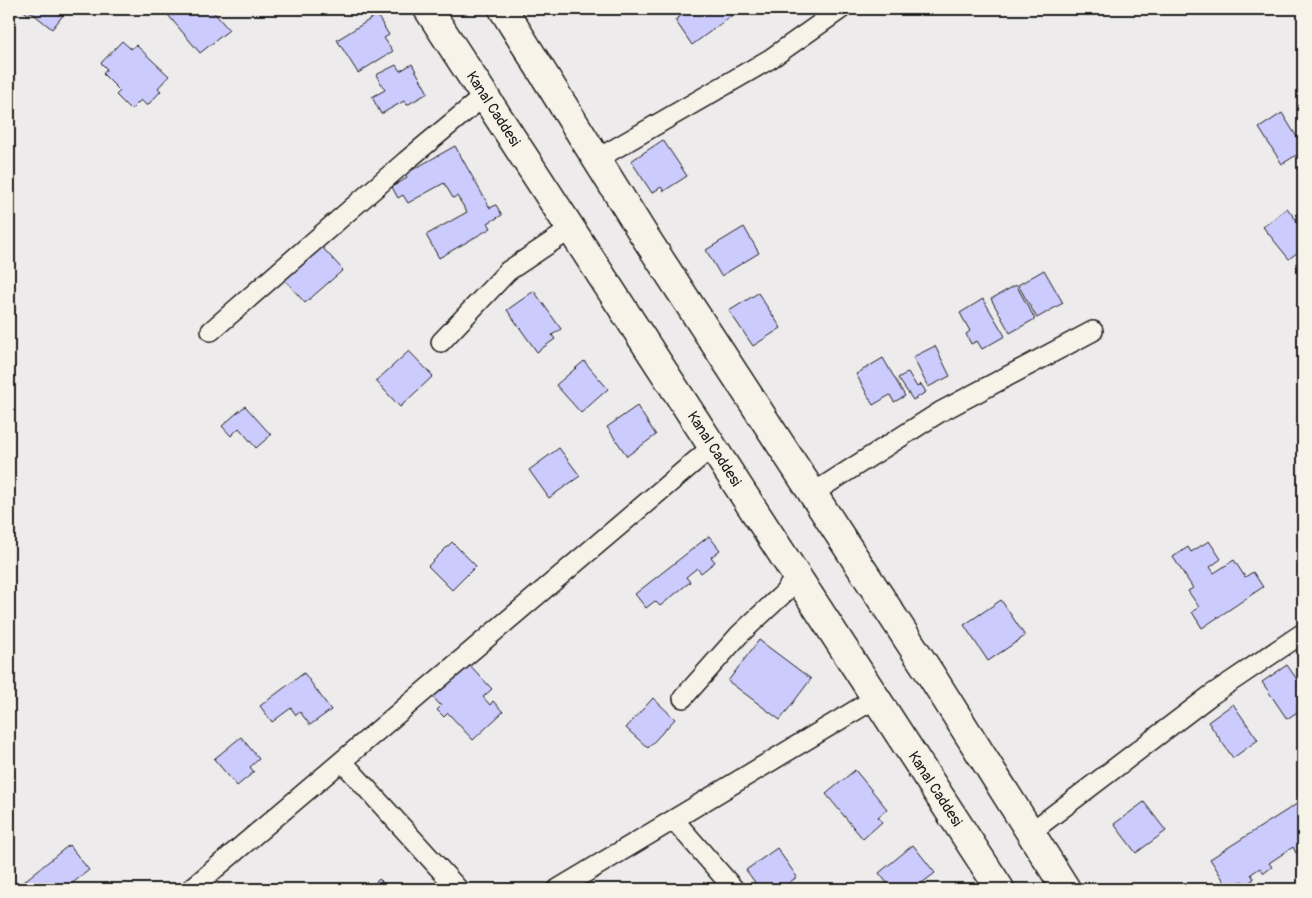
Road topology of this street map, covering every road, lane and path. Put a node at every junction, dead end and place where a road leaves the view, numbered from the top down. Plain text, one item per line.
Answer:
1 (428, 9) edge
2 (503, 9) edge
3 (841, 9) edge
4 (484, 96) junction
5 (597, 159) junction
6 (571, 229) junction
7 (211, 331) dead end
8 (1092, 331) dead end
9 (441, 342) dead end
10 (712, 446) junction
11 (813, 493) junction
12 (796, 576) junction
13 (1303, 633) edge
14 (682, 698) dead end
15 (876, 698) junction
16 (342, 761) junction
17 (674, 820) junction
18 (1030, 832) junction
19 (191, 889) edge
20 (458, 889) edge
21 (558, 889) edge
22 (734, 889) edge
23 (1000, 889) edge
24 (1066, 889) edge

1 - 4 main road, Kanal Caddesi
2 - 5 main road
3 - 5 street
4 - 6 main road, Kanal Caddesi
4 - 7 street
5 - 11 main road
6 - 9 street
6 - 10 main road, Kanal Caddesi
8 - 11 street
10 - 12 main road, Kanal Caddesi
10 - 16 street
11 - 18 main road
12 - 14 street
12 - 15 main road, Kanal Caddesi
13 - 18 street
15 - 17 street
15 - 23 main road, Kanal Caddesi
16 - 19 street
16 - 20 street
17 - 21 street
17 - 22 street
18 - 24 main road

